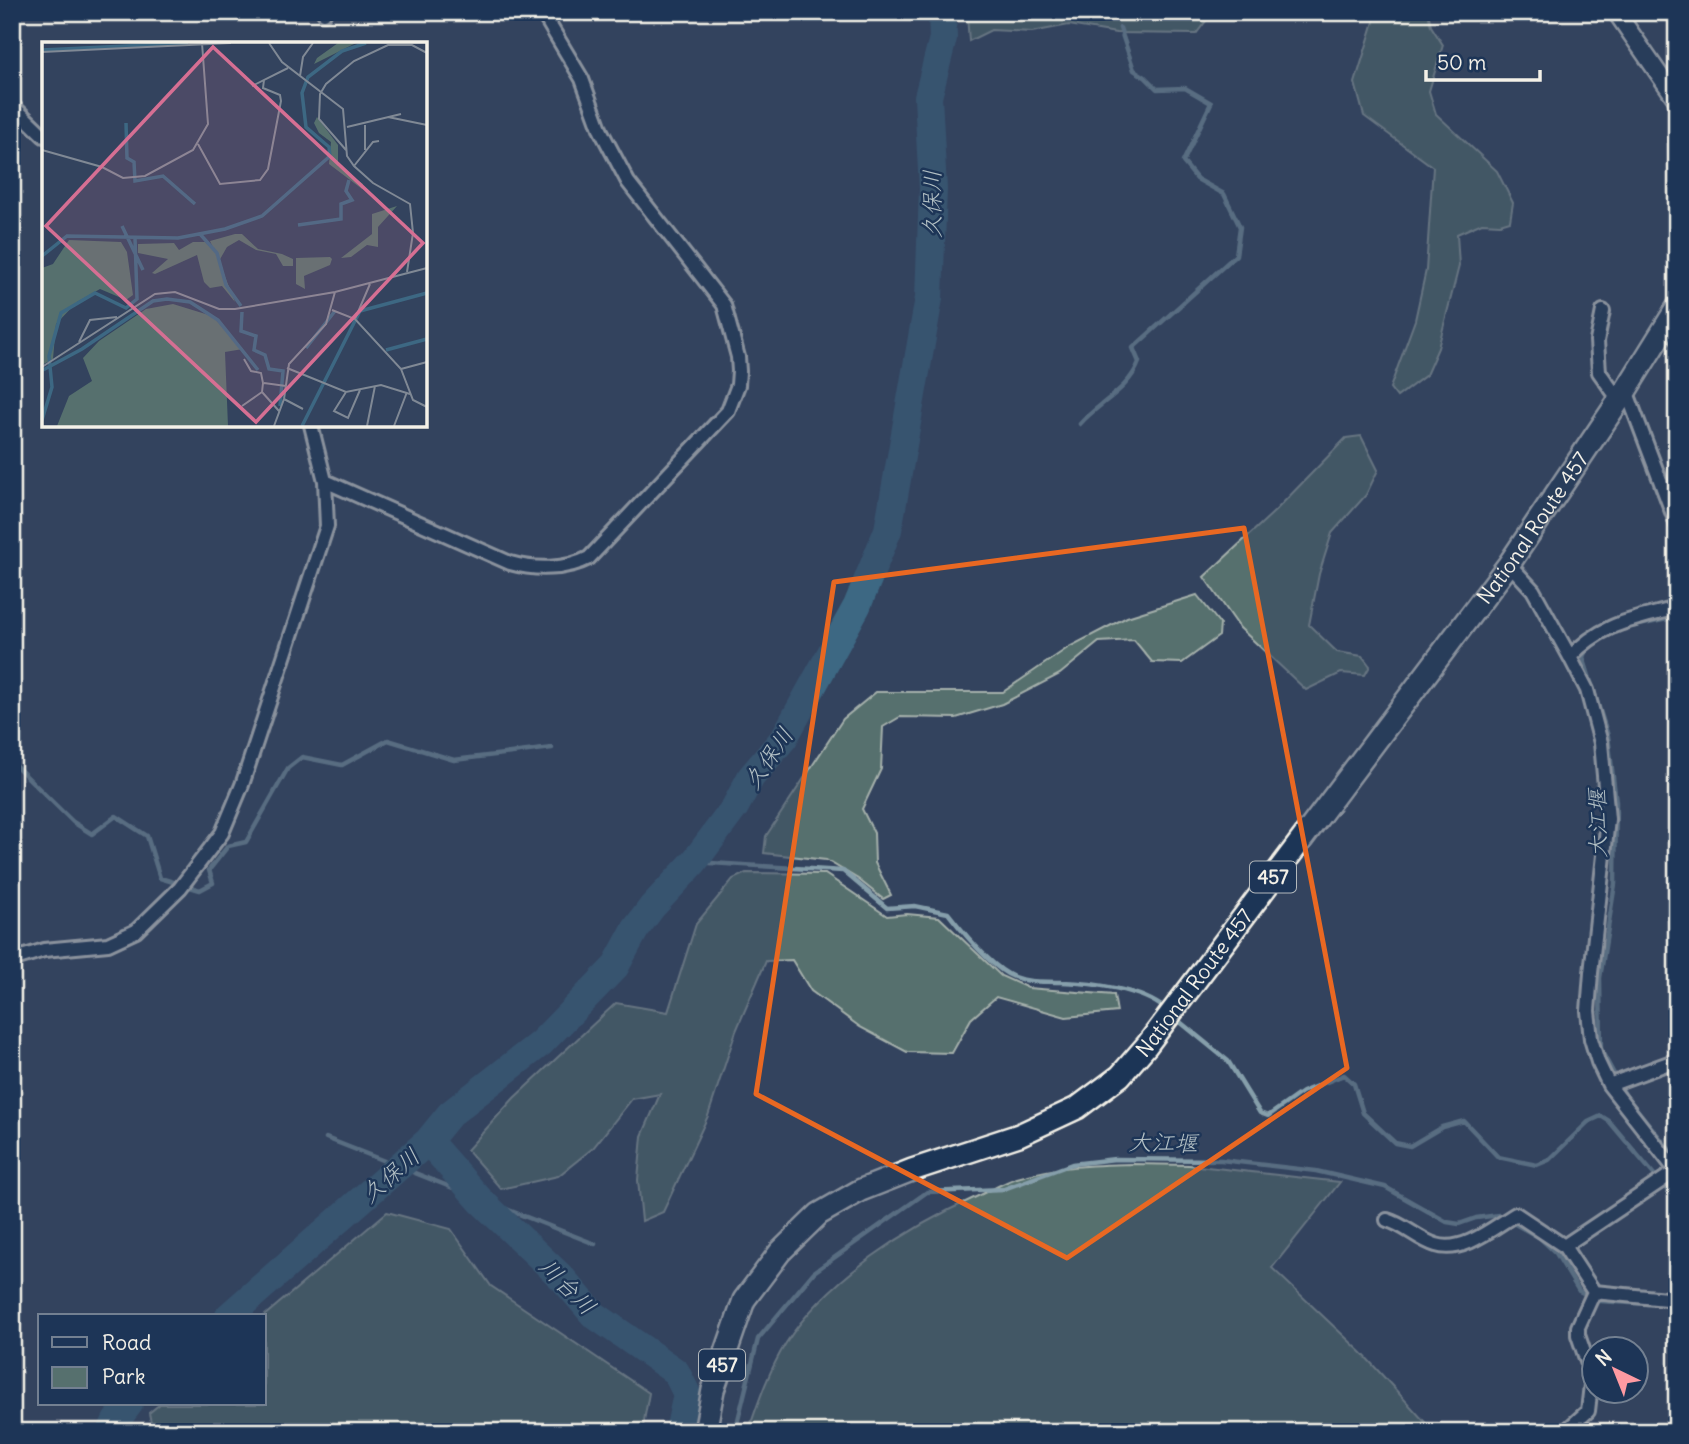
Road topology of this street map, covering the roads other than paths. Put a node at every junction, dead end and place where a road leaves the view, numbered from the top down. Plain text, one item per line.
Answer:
1 (542, 12) edge
2 (1616, 12) edge
3 (1677, 100) edge
4 (12, 105) edge
5 (42, 134) edge
6 (1677, 308) edge
7 (1603, 311) dead end
8 (1623, 395) junction
9 (312, 427) edge
10 (325, 481) junction
11 (1677, 525) edge
12 (1509, 564) junction
13 (1677, 608) edge
14 (1570, 657) junction
15 (12, 960) edge
16 (1677, 1060) edge
17 (1609, 1085) junction
18 (1676, 1171) edge
19 (1387, 1220) dead end
20 (1564, 1246) junction
21 (1594, 1292) junction
22 (1677, 1300) edge
23 (1567, 1430) dead end
24 (705, 1432) edge

1 - 10 street
2 - 3 street
4 - 5 street
6 - 8 highway, National Route 457 / 457
7 - 8 street
8 - 11 street
8 - 12 highway, National Route 457 / 457
9 - 10 street
10 - 15 street
12 - 14 street
12 - 24 highway, National Route 457 / 457
13 - 14 street
14 - 17 street
16 - 17 street
17 - 18 street
18 - 20 street
19 - 20 street
20 - 21 street
21 - 22 street
21 - 23 street

